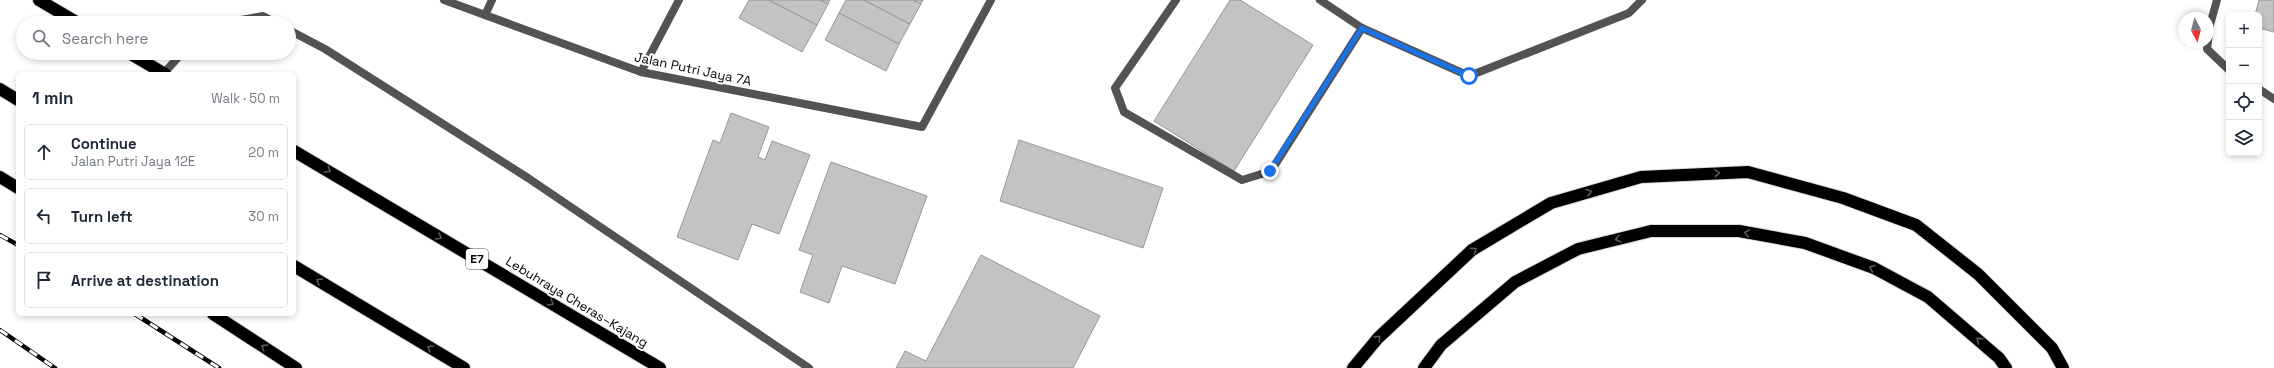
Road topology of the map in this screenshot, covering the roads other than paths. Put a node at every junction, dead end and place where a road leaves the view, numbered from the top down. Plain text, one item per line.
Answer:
1 (39, 0) edge
2 (444, 0) edge
3 (492, 0) edge
4 (679, 0) edge
5 (990, 0) edge
6 (1176, 0) edge
7 (1320, 0) edge
8 (1642, 0) edge
9 (2217, 0) edge
10 (484, 15) junction
11 (66, 16) edge
12 (1362, 28) junction
13 (296, 34) edge
14 (141, 60) edge
15 (176, 60) edge
16 (2226, 67) edge
17 (161, 72) edge
18 (166, 72) edge
19 (642, 72) junction
20 (0, 89) edge
21 (2262, 91) edge
22 (2274, 98) edge
23 (16, 99) edge
24 (296, 152) edge
25 (0, 177) edge
26 (16, 187) edge
27 (296, 267) edge
28 (216, 316) edge
29 (296, 368) edge
30 (464, 368) edge
31 (660, 368) edge
32 (809, 368) edge
33 (1353, 368) edge
34 (1424, 368) edge
35 (2006, 368) edge
36 (2063, 368) edge

1 - 11 highway
2 - 10 street, Jalan Putri Jaya 7A
3 - 10 street
4 - 19 street
5 - 19 street, Jalan Putri Jaya 7A
6 - 12 street
7 - 12 street
8 - 12 street
9 - 16 street
10 - 19 street, Jalan Putri Jaya 7A
13 - 32 street
14 - 17 highway
15 - 18 street
20 - 23 highway
21 - 22 street
24 -> 31 highway, Lebuhraya Cheras–Kajang / E7
25 - 26 highway
30 -> 27 highway
29 -> 28 highway
33 -> 36 highway
35 -> 34 highway

